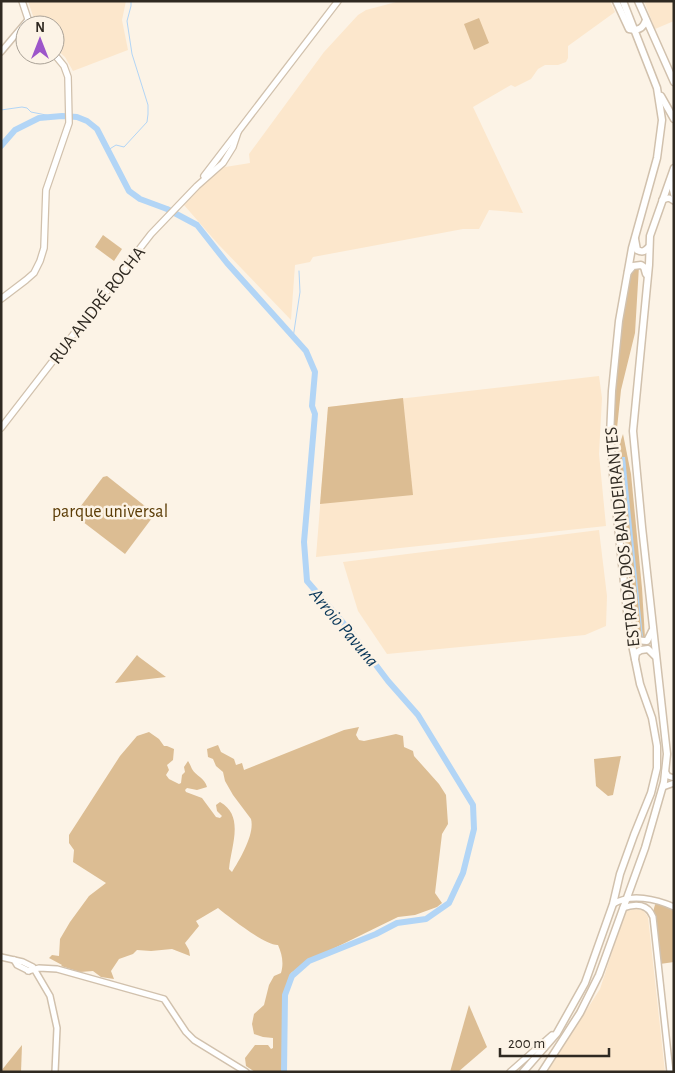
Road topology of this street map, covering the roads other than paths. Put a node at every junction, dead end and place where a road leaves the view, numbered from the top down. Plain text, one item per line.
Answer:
1 (22, 1) edge
2 (338, 1) edge
3 (616, 1) edge
4 (623, 1) edge
5 (638, 1) edge
6 (26, 15) edge
7 (646, 20) junction
8 (635, 30) junction
9 (15, 37) edge
10 (1, 52) edge
11 (63, 65) edge
12 (674, 82) edge
13 (657, 88) junction
14 (674, 119) edge
15 (674, 168) edge
16 (670, 178) junction
17 (674, 196) edge
18 (662, 200) junction
19 (674, 201) edge
20 (634, 238) junction
21 (649, 247) junction
22 (627, 275) junction
23 (648, 278) junction
24 (1, 299) edge
25 (1, 428) edge
26 (653, 629) junction
27 (629, 630) junction
28 (656, 657) junction
29 (635, 661) junction
30 (665, 771) junction
31 (674, 778) edge
32 (674, 783) edge
33 (662, 788) junction
34 (631, 888) junction
35 (636, 898) junction
36 (626, 899) junction
37 (645, 899) junction
38 (656, 902) junction
39 (613, 904) junction
40 (674, 906) edge
41 (644, 907) junction
42 (623, 908) junction
43 (653, 917) junction
44 (1, 957) edge
45 (14, 960) junction
46 (34, 969) junction
47 (28, 971) junction
48 (37, 975) junction
49 (557, 1033) junction
50 (55, 1072) edge
51 (246, 1072) edge
52 (510, 1072) edge
53 (523, 1072) edge
54 (542, 1072) edge
55 (670, 1072) edge

1 - 6 main road
2 - 25 main road, RUA ANDRÉ ROCHA
3 - 8 main road
4 - 8 main road, ESTRADA DOS BANDEIRANTES
5 - 7 main road
7 - 8 main road
7 - 12 main road
8 - 13 main road, ESTRADA DOS BANDEIRANTES
9 - 10 street
11 - 24 main road
13 - 14 main road
13 - 20 main road, ESTRADA DOS BANDEIRANTES
15 - 16 main road, ESTRADA DOS BANDEIRANTES
16 - 17 street
16 - 18 main road, ESTRADA DOS BANDEIRANTES
18 - 19 street
18 - 21 main road, ESTRADA DOS BANDEIRANTES
20 - 21 main road
20 - 22 main road, ESTRADA DOS BANDEIRANTES
21 - 23 main road, ESTRADA DOS BANDEIRANTES
22 - 23 main road
22 - 27 main road, ESTRADA DOS BANDEIRANTES
23 - 26 main road, ESTRADA DOS BANDEIRANTES
26 - 27 main road
26 - 28 main road, ESTRADA DOS BANDEIRANTES
27 - 29 main road, ESTRADA DOS BANDEIRANTES
28 - 29 main road
28 - 30 main road, ESTRADA DOS BANDEIRANTES
29 - 39 main road, ESTRADA DOS BANDEIRANTES
30 - 31 street
30 - 33 main road, ESTRADA DOS BANDEIRANTES
32 - 33 street
33 - 34 main road, ESTRADA DOS BANDEIRANTES
34 - 35 main road
34 - 36 main road, ESTRADA DOS BANDEIRANTES
35 - 36 street
35 - 37 street
36 - 39 street
36 - 42 main road, ESTRADA DOS BANDEIRANTES
37 - 38 street
37 - 41 street
38 - 40 street
38 - 43 street
39 - 49 main road, ESTRADA DOS BANDEIRANTES
41 - 42 street
41 - 43 street
42 - 54 main road, ESTRADA DOS BANDEIRANTES
43 - 55 street
44 - 45 street
45 - 46 street
45 - 47 street
46 - 47 street
46 - 48 street
46 - 51 street
47 - 48 street
48 - 50 street
49 - 52 street, ESTRADA DOS BANDEIRANTES
49 - 53 main road, ESTRADA DOS BANDEIRANTES

